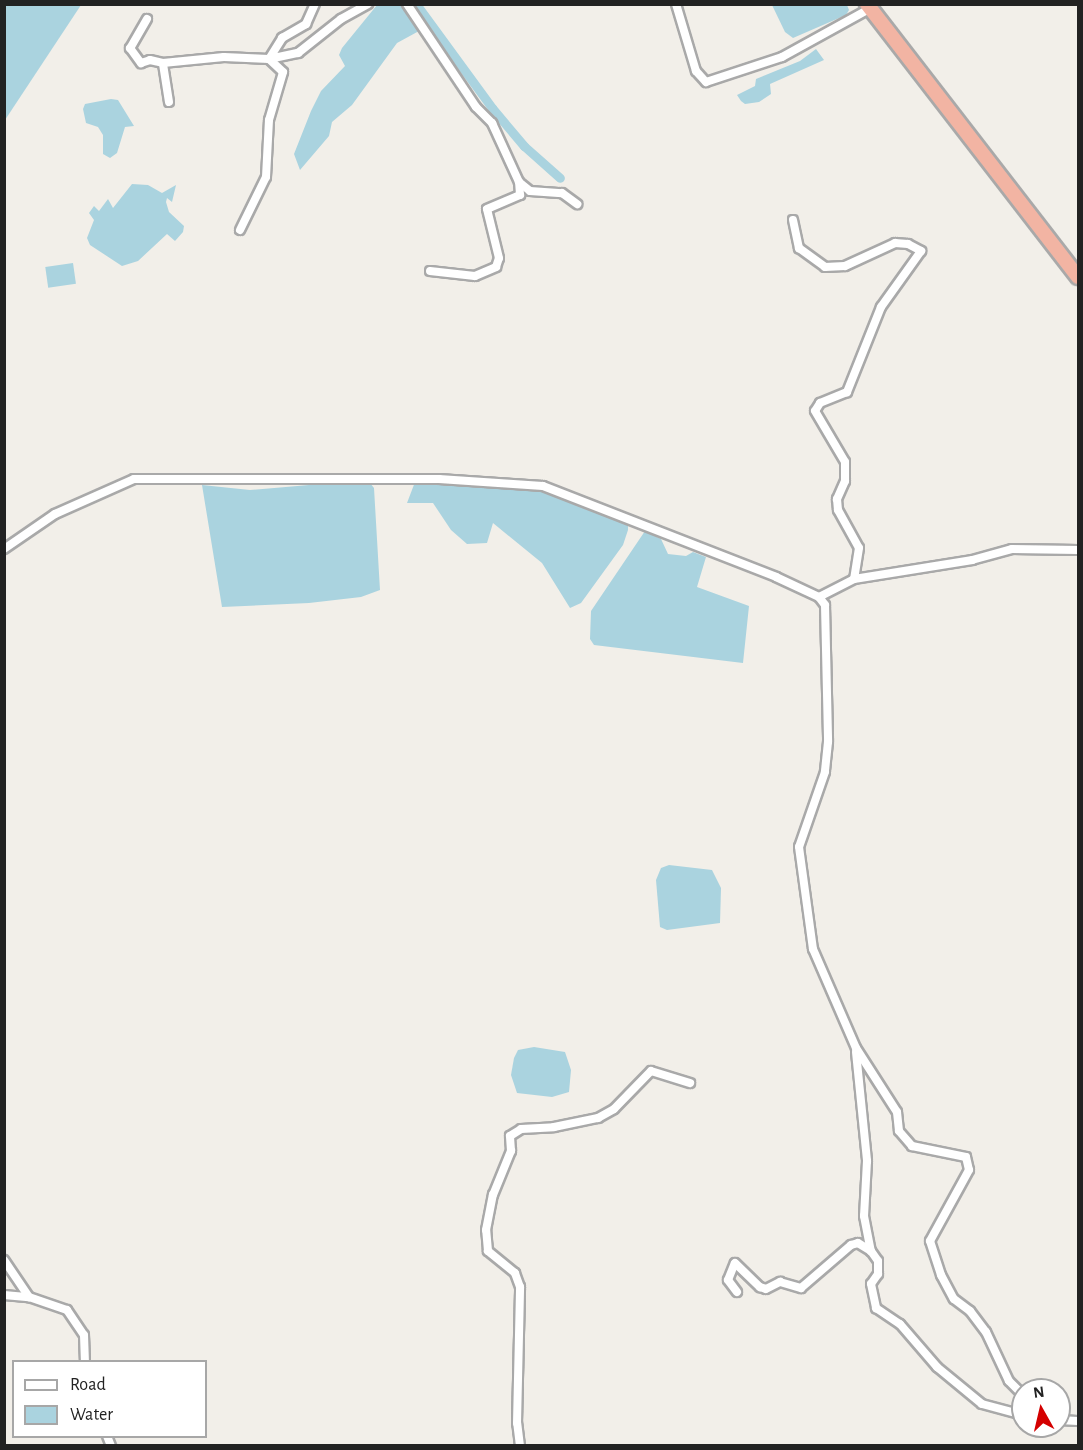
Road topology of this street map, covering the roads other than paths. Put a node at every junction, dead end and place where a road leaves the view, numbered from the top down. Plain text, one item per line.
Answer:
1 (315, 4) edge
2 (368, 4) edge
3 (407, 4) edge
4 (676, 4) edge
5 (869, 6) edge
6 (147, 19) dead end
7 (268, 59) junction
8 (163, 63) junction
9 (169, 102) dead end
10 (519, 182) junction
11 (577, 204) dead end
12 (793, 220) dead end
13 (240, 230) dead end
14 (430, 271) dead end
15 (1078, 277) edge
16 (4, 549) edge
17 (1078, 550) edge
18 (854, 579) junction
19 (819, 597) junction
20 (856, 1048) junction
21 (690, 1083) dead end
22 (871, 1251) junction
23 (4, 1260) edge
24 (737, 1292) dead end
25 (4, 1295) edge
26 (29, 1297) junction
27 (85, 1360) edge
28 (1011, 1382) edge
29 (1011, 1412) edge
30 (520, 1446) edge

1 - 7 street
2 - 7 street
3 - 10 street
4 - 5 street
5 - 15 highway
6 - 8 street
7 - 8 street
7 - 13 street
8 - 9 street
10 - 11 street
10 - 14 street
12 - 18 street
16 - 19 street
17 - 18 street
18 - 19 street
19 - 20 street
20 - 22 street
20 - 28 street
21 - 30 street
22 - 24 street
22 - 29 street
23 - 26 street
25 - 26 street
26 - 27 street

